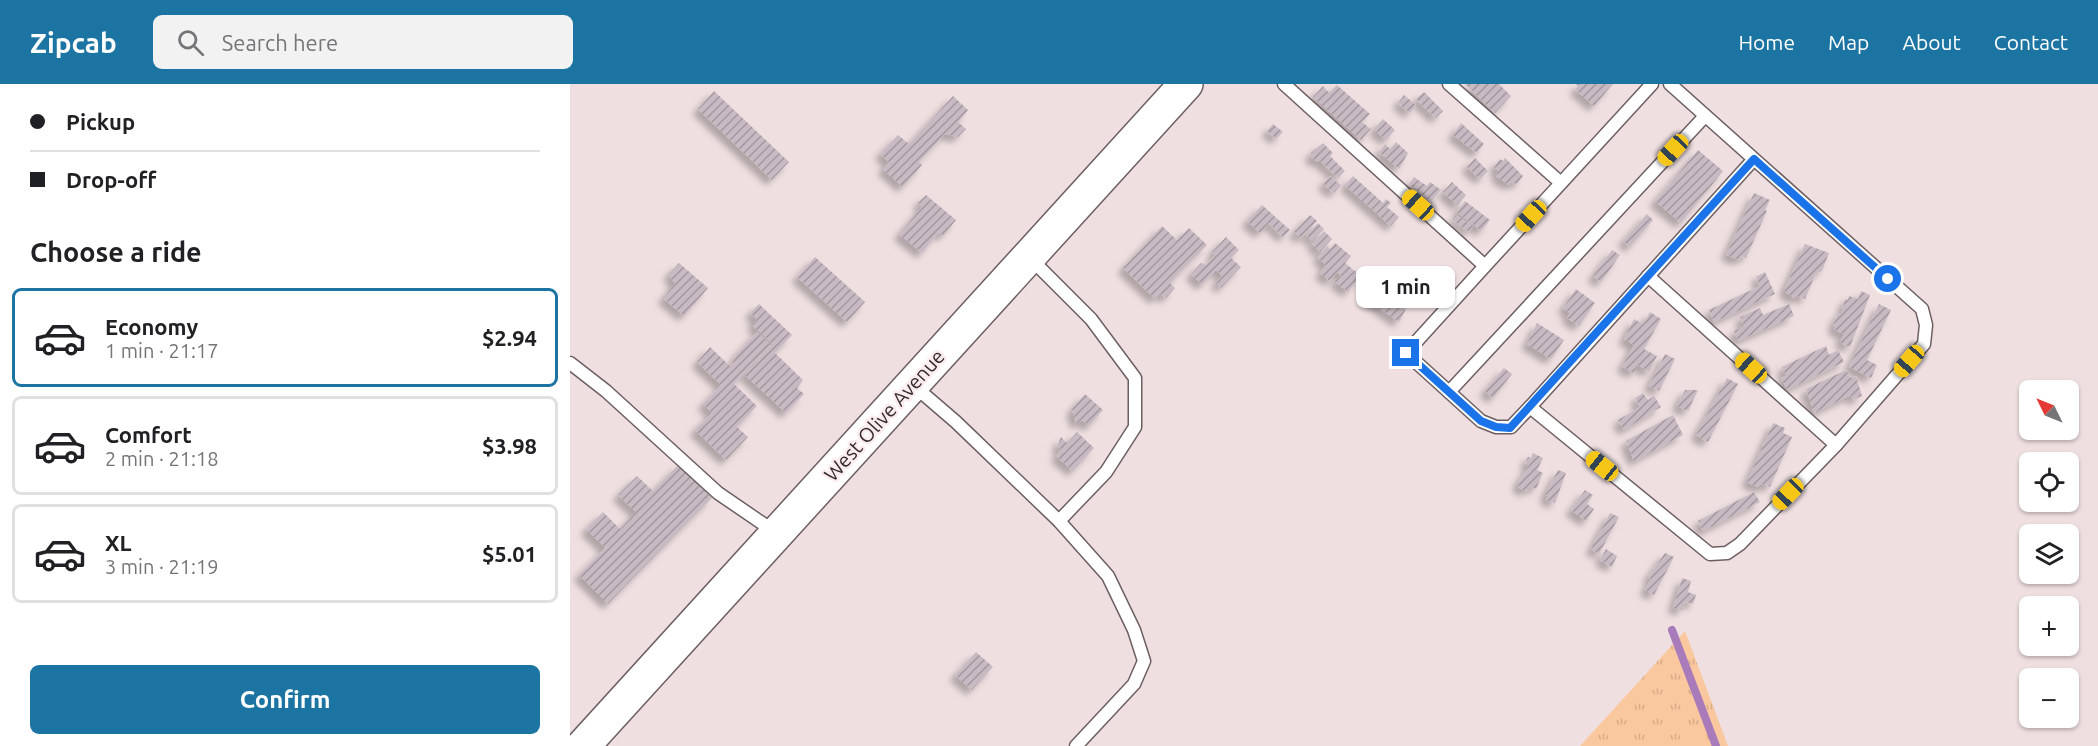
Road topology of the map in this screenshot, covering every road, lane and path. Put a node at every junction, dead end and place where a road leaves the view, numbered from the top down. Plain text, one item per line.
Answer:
1 (1186, 84) edge
2 (1284, 84) edge
3 (1449, 84) edge
4 (1652, 84) edge
5 (1670, 84) edge
6 (1706, 116) junction
7 (1754, 159) junction
8 (1561, 183) junction
9 (1029, 257) junction
10 (1485, 266) junction
11 (1648, 276) junction
12 (570, 363) edge
13 (912, 384) junction
14 (1449, 392) junction
15 (1530, 407) junction
16 (1836, 445) junction
17 (1059, 521) junction
18 (776, 533) junction
19 (583, 746) edge
20 (1076, 746) edge

1 - 9 main road, West Olive Avenue
2 - 10 lane
3 - 8 lane
4 - 8 lane
5 - 6 lane
6 - 7 lane
6 - 14 lane
7 - 11 lane
7 - 16 lane
8 - 10 lane
9 - 13 main road, West Olive Avenue
9 - 17 lane
10 - 14 lane
11 - 15 lane
11 - 16 lane
12 - 18 lane
13 - 17 lane
13 - 18 main road, West Olive Avenue
14 - 15 lane
15 - 16 lane
17 - 20 lane
18 - 19 main road, West Olive Avenue

